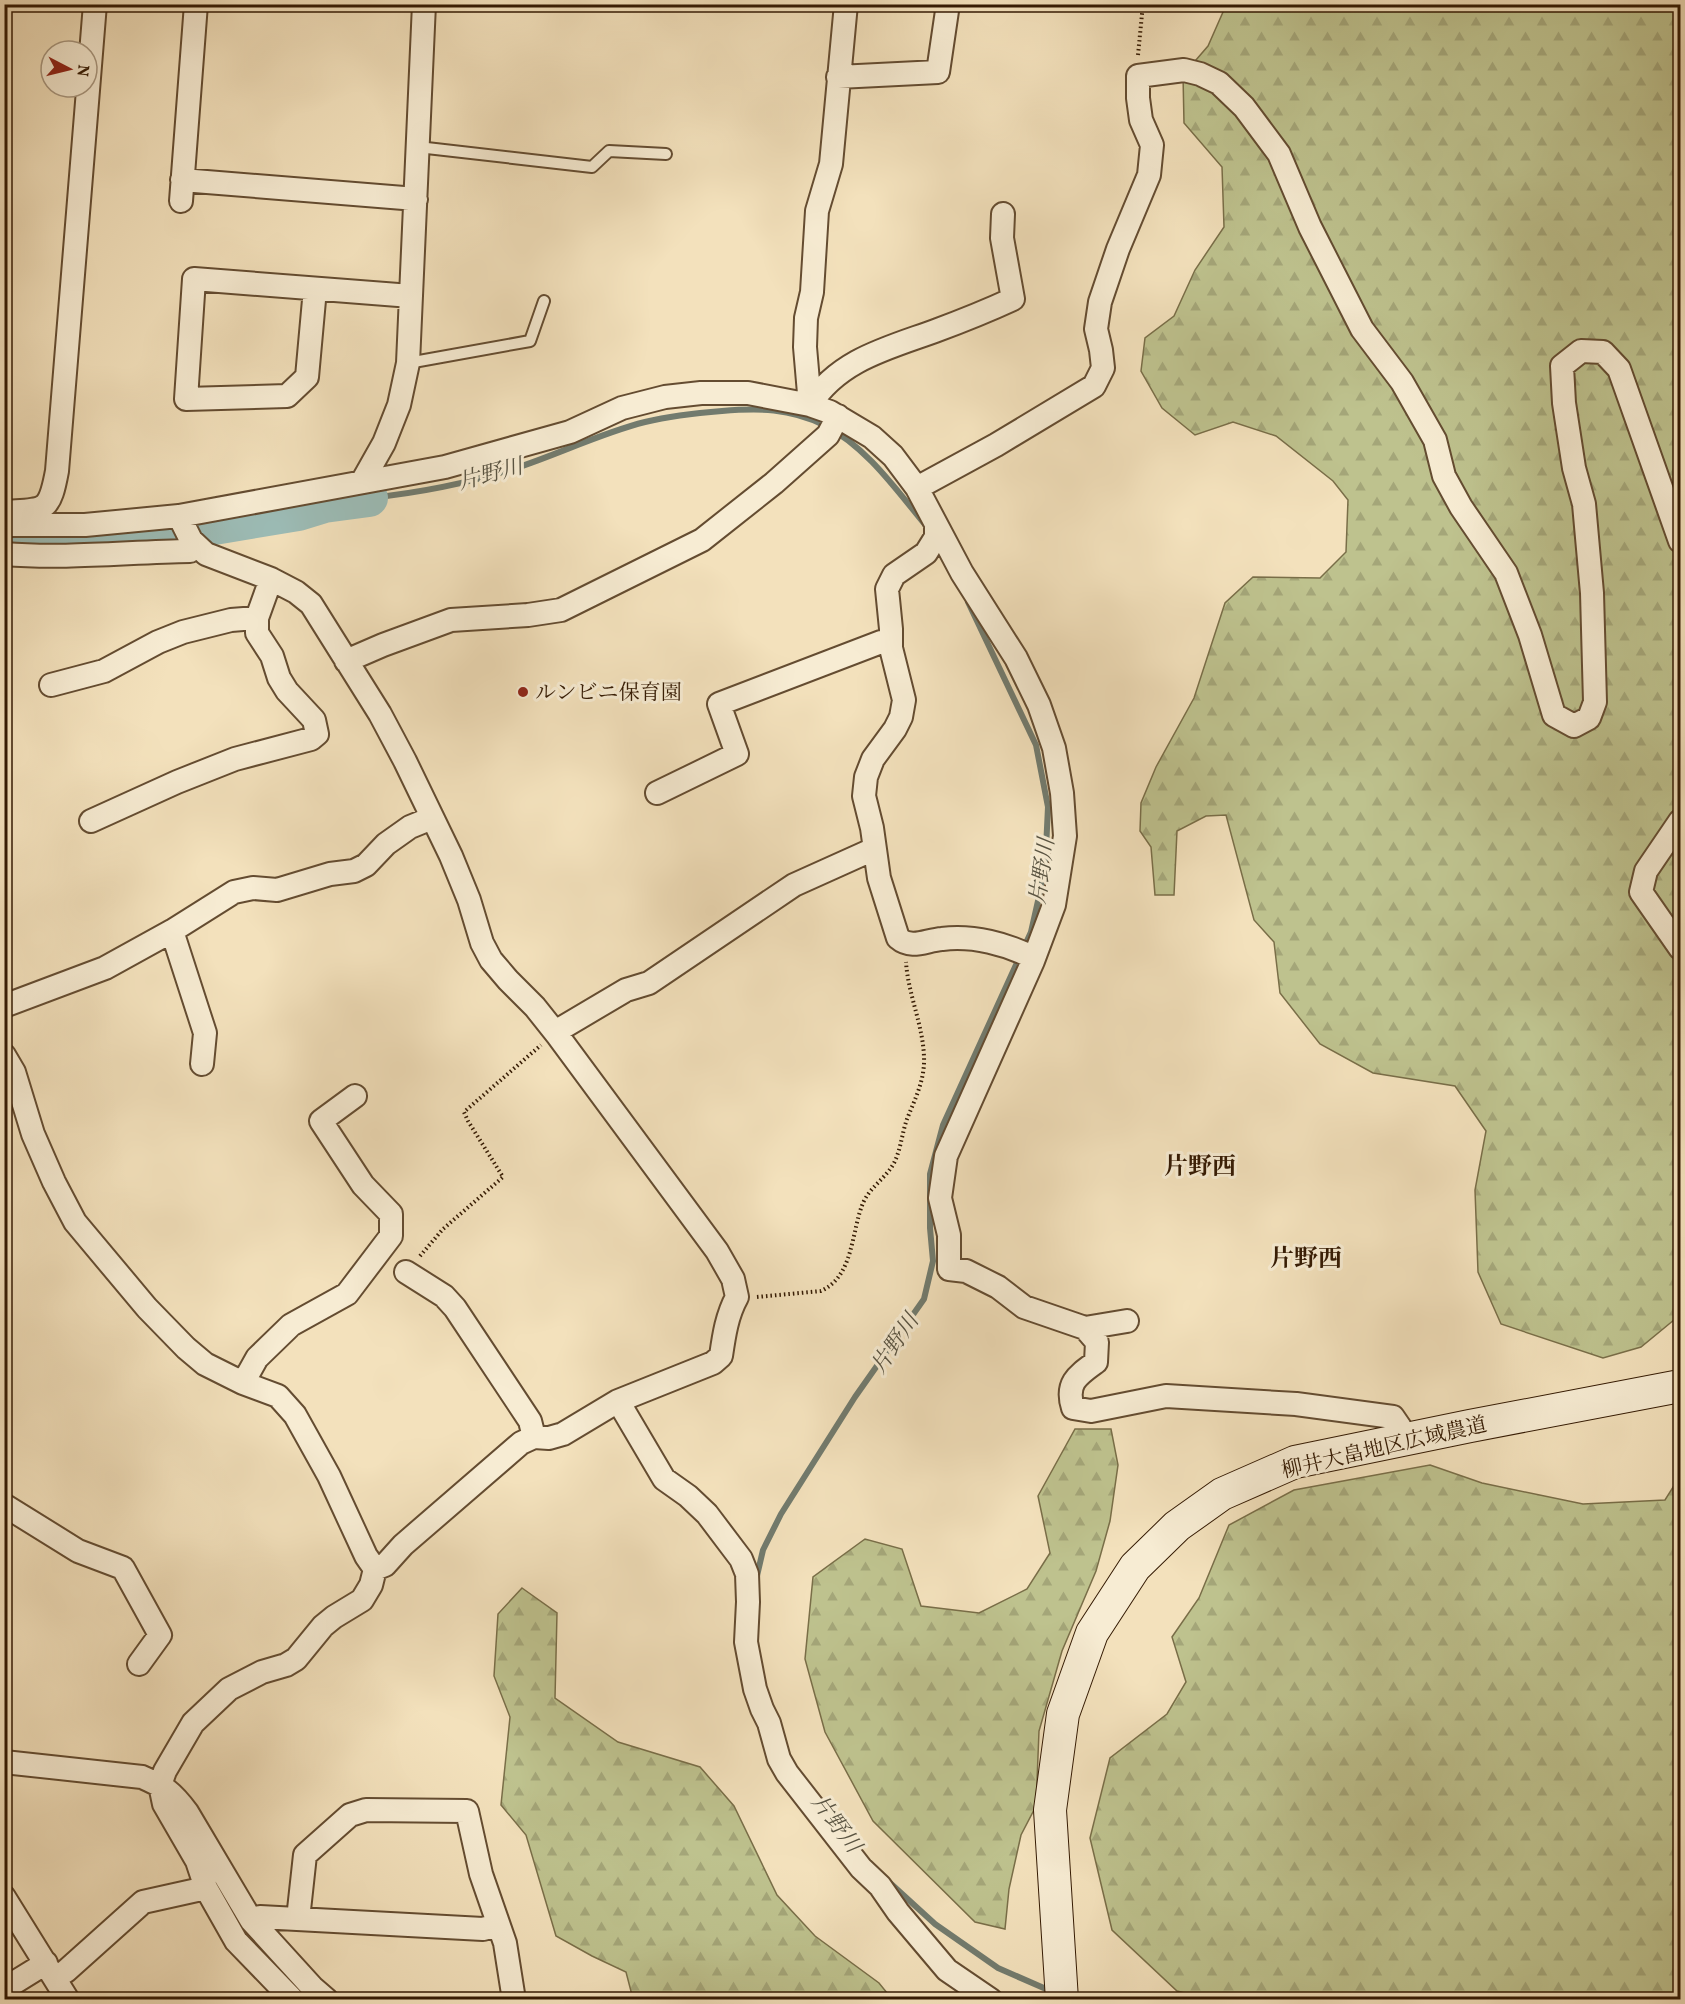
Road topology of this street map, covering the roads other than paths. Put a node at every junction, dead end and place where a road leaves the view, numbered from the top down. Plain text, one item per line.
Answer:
1 (95, 4) edge
2 (196, 4) edge
3 (424, 4) edge
4 (846, 4) edge
5 (948, 4) edge
6 (838, 77) junction
7 (418, 147) junction
8 (666, 154) dead end
9 (416, 199) junction
10 (1004, 214) dead end
11 (315, 289) junction
12 (411, 296) junction
13 (544, 301) dead end
14 (408, 363) junction
15 (810, 405) junction
16 (834, 424) junction
17 (362, 482) junction
18 (916, 488) junction
19 (4, 512) edge
20 (4, 525) edge
21 (936, 525) junction
22 (187, 532) junction
23 (1680, 542) edge
24 (4, 554) edge
25 (271, 579) junction
26 (257, 618) junction
27 (891, 640) junction
28 (346, 661) junction
29 (51, 685) dead end
30 (657, 794) dead end
31 (432, 818) junction
32 (91, 821) dead end
33 (1680, 821) edge
34 (874, 849) junction
35 (172, 931) junction
36 (1680, 948) edge
37 (1028, 955) junction
38 (4, 1006) edge
39 (555, 1032) junction
40 (4, 1055) edge
41 (202, 1064) dead end
42 (355, 1096) dead end
43 (406, 1272) road end
44 (1127, 1321) dead end
45 (1085, 1328) junction
46 (243, 1383) junction
47 (1680, 1386) edge
48 (618, 1401) junction
49 (534, 1437) junction
50 (1408, 1439) junction
51 (4, 1505) edge
52 (375, 1569) junction
53 (139, 1664) dead end
54 (4, 1762) edge
55 (160, 1785) junction
56 (206, 1888) junction
57 (4, 1897) edge
58 (298, 1919) junction
59 (251, 1920) junction
60 (498, 1925) junction
61 (51, 1971) junction
62 (4, 1989) edge
63 (1062, 1990) edge
64 (68, 2000) edge
65 (293, 2000) edge
66 (327, 2000) edge
67 (514, 2000) edge
68 (991, 2000) edge

1 - 19 street
2 - 9 street
3 - 7 street
4 - 6 street
5 - 6 street
6 - 15 street
7 - 8 lane
7 - 9 street
9 - 12 street
10 - 15 street
11 - 11 street
11 - 12 street
12 - 14 street
13 - 14 lane
14 - 17 street
15 - 16 street
15 - 17 street
16 - 18 street
16 - 28 street
17 - 22 street
18 - 21 street
18 - 23 street
20 - 22 street
21 - 27 street
21 - 37 street
22 - 24 street
22 - 25 street
25 - 26 street
25 - 28 street
26 - 29 street
26 - 32 street
27 - 30 street
27 - 34 street
28 - 31 street
31 - 35 street
31 - 39 street
33 - 36 street
34 - 37 street
34 - 39 street
35 - 38 street
35 - 41 street
37 - 45 street
39 - 48 street
40 - 46 street
42 - 46 street
43 - 49 street
44 - 45 street
45 - 50 street
46 - 52 street
47 - 50 street, 柳井大畠地区広域農道
48 - 49 street
48 - 68 street
49 - 52 street
50 - 63 street, 柳井大畠地区広域農道
51 - 53 street
52 - 55 street
54 - 55 street
55 - 56 street
55 - 59 street
56 - 61 street
56 - 65 street
57 - 61 street
58 - 59 street
58 - 60 street
58 - 60 street
59 - 66 street
60 - 67 street
61 - 62 street
61 - 64 street

